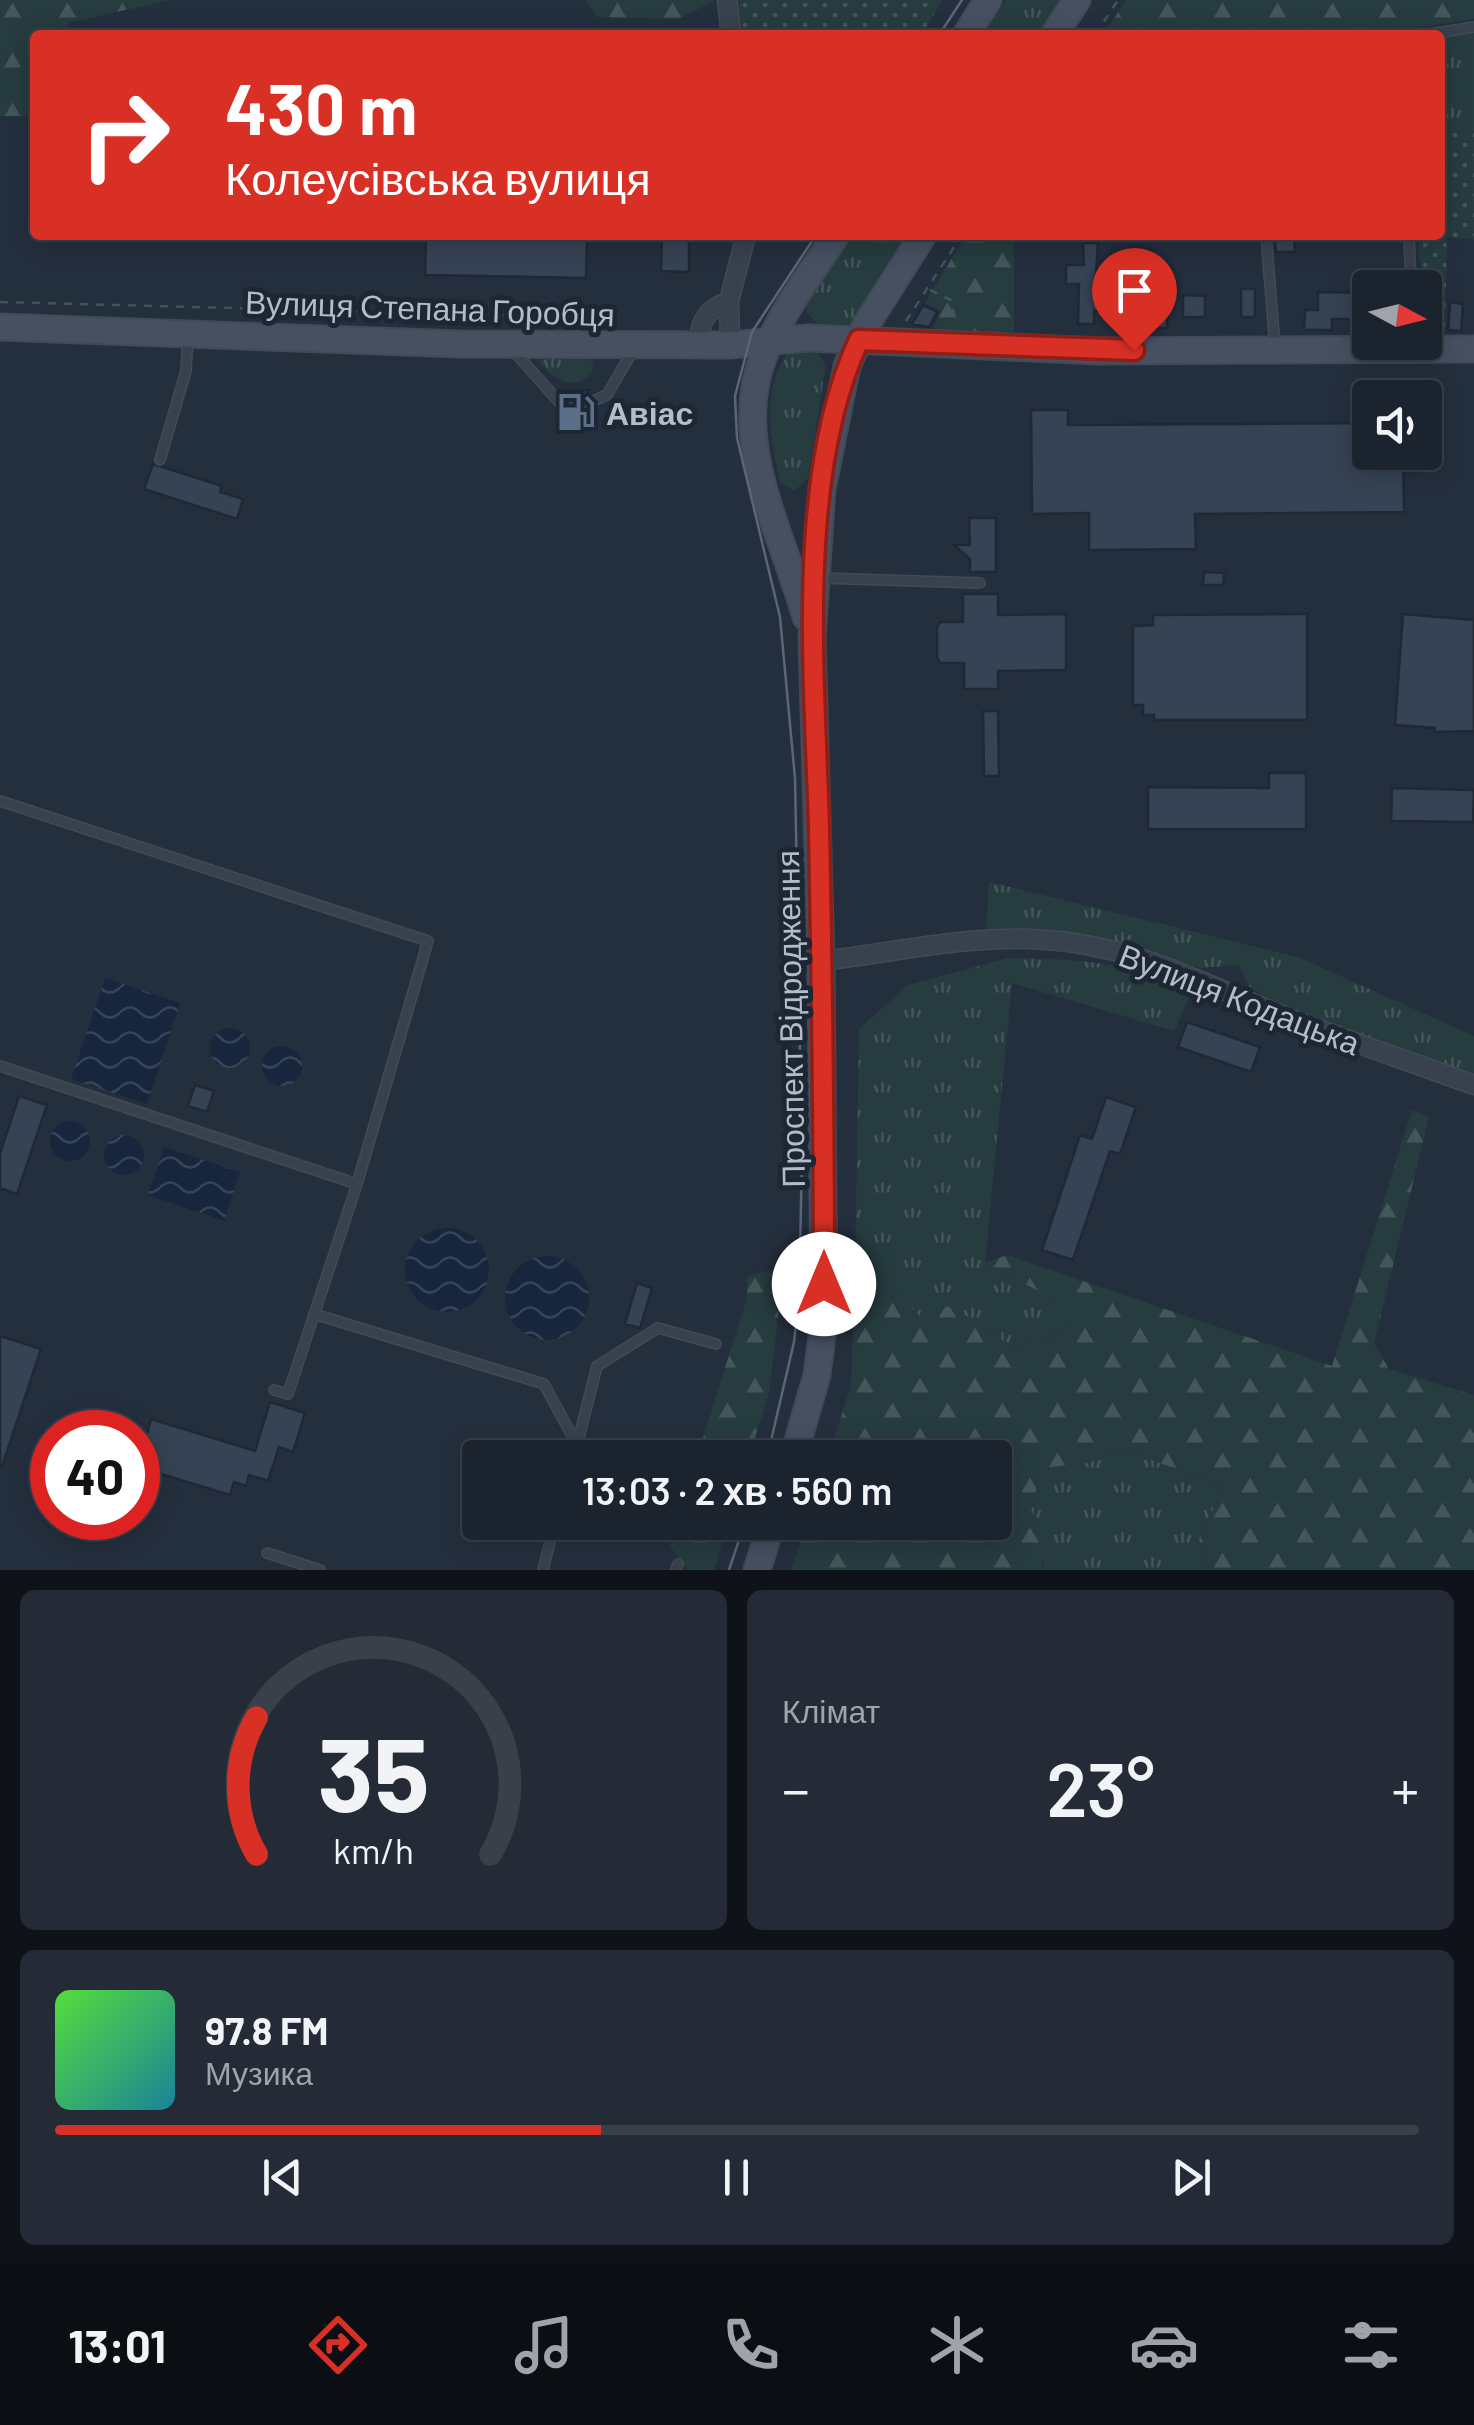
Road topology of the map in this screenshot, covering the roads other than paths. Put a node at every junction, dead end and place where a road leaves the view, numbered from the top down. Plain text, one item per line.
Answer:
1 (727, 0) edge
2 (988, 0) edge
3 (1078, 0) edge
4 (1474, 27) edge
5 (730, 30) edge
6 (969, 30) edge
7 (1057, 30) edge
8 (1445, 32) edge
9 (745, 240) edge
10 (833, 240) edge
11 (920, 240) edge
12 (1266, 240) edge
13 (1409, 240) edge
14 (1411, 270) edge
15 (729, 301) junction
16 (0, 327) edge
17 (188, 333) junction
18 (859, 340) junction
19 (770, 341) junction
20 (507, 344) junction
21 (637, 344) junction
22 (701, 345) junction
23 (730, 345) junction
24 (1442, 347) edge
25 (1352, 348) edge
26 (1474, 349) edge
27 (1275, 351) junction
28 (591, 402) dead end
29 (560, 403) dead end
30 (160, 460) dead end
31 (816, 578) junction
32 (980, 583) dead end
33 (812, 637) junction
34 (0, 802) edge
35 (821, 960) junction
36 (0, 1066) edge
37 (1474, 1084) edge
38 (358, 1184) junction
39 (314, 1314) junction
40 (716, 1344) dead end
41 (274, 1390) dead end
42 (573, 1440) edge
43 (577, 1440) edge
44 (799, 1440) edge
45 (551, 1540) edge
46 (766, 1540) edge
47 (267, 1553) dead end
48 (320, 1570) edge
49 (542, 1570) edge
50 (756, 1570) edge

1 - 5 street
2 - 6 street
3 - 7 street
4 - 8 lane
9 - 15 street
10 - 19 street, Проспект Відродження
11 - 18 street, Проспект Відродження
12 - 27 lane
13 - 14 lane
15 - 22 street
15 - 23 street
16 - 17 street, Вулиця Степана Горобця
17 - 20 street, Вулиця Степана Горобця
17 - 30 lane
18 - 19 street, Вулиця Степана Горобця
18 - 27 street, Вулиця Степана Горобця
18 - 31 street, Проспект Відродження
19 - 23 street, Вулиця Степана Горобця
19 - 33 street, Проспект Відродження
20 - 21 street, Вулиця Степана Горобця
20 - 29 lane
21 - 22 street, Вулиця Степана Горобця
21 - 28 lane
22 - 23 street, Вулиця Степана Горобця
24 - 26 street, Вулиця Степана Горобця
25 - 27 street, Вулиця Степана Горобця
31 - 32 lane
31 - 33 street, Проспект Відродження
33 - 35 street, Проспект Відродження
34 - 38 lane
35 - 37 street, Вулиця Кодацька
35 - 44 street, Проспект Відродження
36 - 38 lane
38 - 39 lane
39 - 41 lane
39 - 42 lane
40 - 43 lane
45 - 49 lane
46 - 50 street
47 - 48 lane

